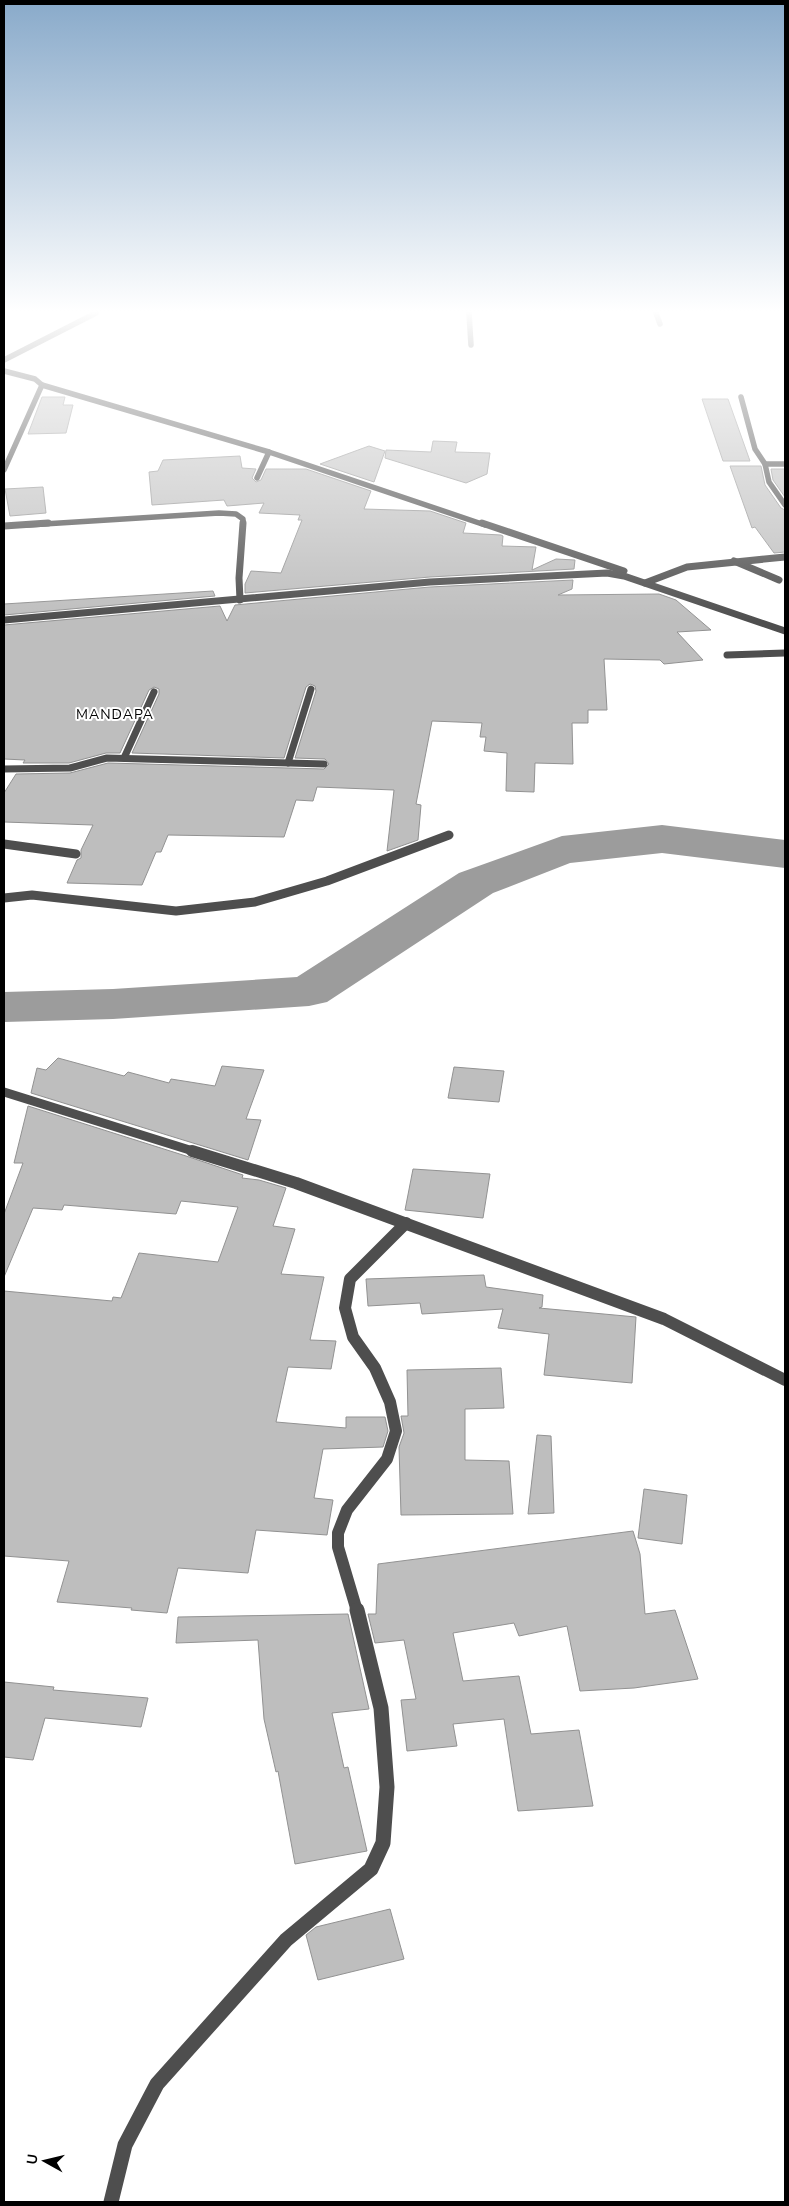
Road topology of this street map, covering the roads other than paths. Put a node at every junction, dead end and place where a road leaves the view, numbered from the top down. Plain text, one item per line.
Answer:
1 (28, 416) edge
2 (147, 416) edge
3 (746, 416) edge
4 (269, 452) junction
5 (765, 464) junction
6 (785, 464) edge
7 (4, 470) edge
8 (257, 478) dead end
9 (785, 505) edge
10 (4, 526) edge
11 (785, 557) edge
12 (733, 561) junction
13 (651, 580) junction
14 (779, 580) dead end
15 (240, 600) junction
16 (4, 620) edge
17 (785, 631) edge
18 (785, 653) edge
19 (727, 655) dead end
20 (311, 689) dead end
21 (154, 692) dead end
22 (124, 758) junction
23 (288, 763) junction
24 (324, 764) dead end
25 (4, 769) edge
26 (449, 836) dead end
27 (4, 844) edge
28 (76, 854) dead end
29 (4, 898) edge
30 (4, 1092) edge
31 (406, 1223) junction
32 (785, 1380) edge
33 (111, 2202) edge

1 - 7 street
2 - 4 street
3 - 5 street
4 - 8 street
4 - 13 street
5 - 6 street
5 - 9 street
10 - 15 street
11 - 12 street
12 - 13 street
12 - 14 street
13 - 15 street
13 - 17 street
15 - 16 street
18 - 19 street
20 - 23 street
21 - 22 street
22 - 23 street
22 - 25 street
23 - 24 street
26 - 29 street
27 - 28 street
30 - 31 street
31 - 32 street
31 - 33 street

